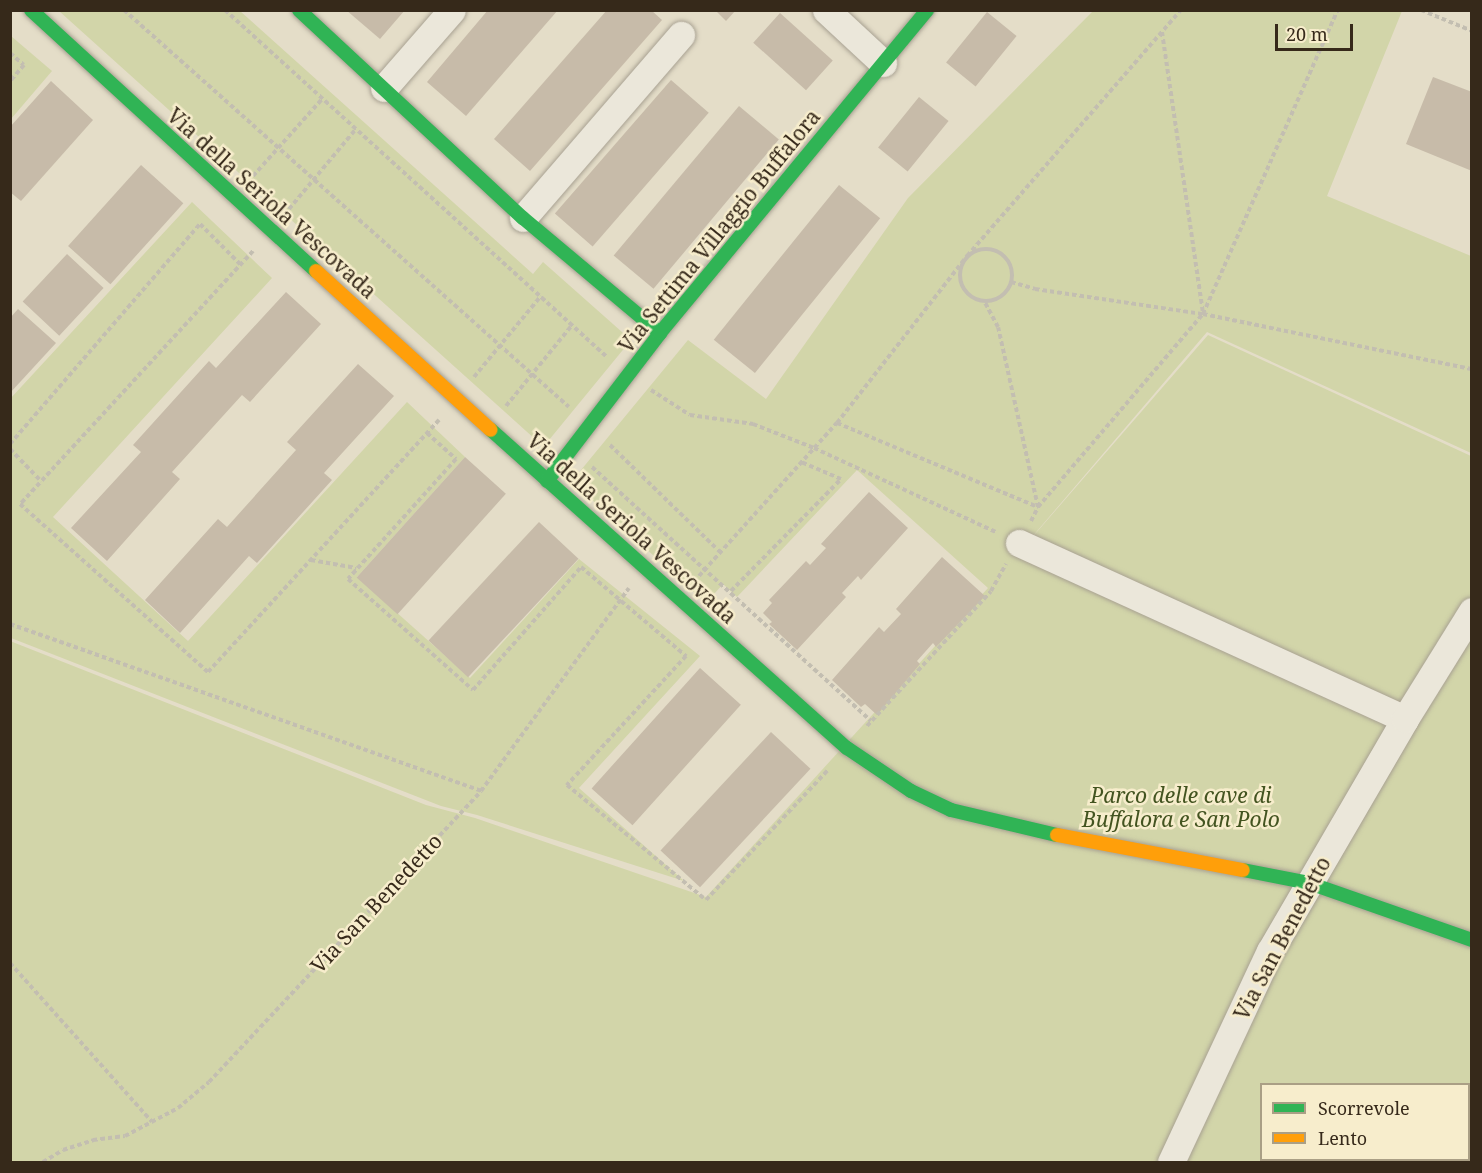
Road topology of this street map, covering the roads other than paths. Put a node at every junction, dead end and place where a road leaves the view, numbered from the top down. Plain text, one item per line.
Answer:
1 (31, 10) edge
2 (299, 10) edge
3 (452, 10) edge
4 (826, 10) edge
5 (927, 10) edge
6 (681, 35) dead end
7 (883, 63) junction
8 (384, 88) junction
9 (523, 218) junction
10 (660, 333) junction
11 (548, 481) junction
12 (1019, 543) road end
13 (1472, 611) edge
14 (1405, 719) junction
15 (1309, 882) junction
16 (1472, 940) edge
17 (1171, 1162) edge

1 - 11 street, Via della Seriola Vescovada
2 - 8 street
3 - 8 street
4 - 7 street
5 - 7 street, Via Settima Villaggio Buffalora
6 - 9 street
7 - 10 street, Via Settima Villaggio Buffalora
8 - 9 street
9 - 10 street
10 - 11 street, Via Settima Villaggio Buffalora
11 - 15 street, Via della Seriola Vescovada
12 - 14 street
13 - 14 street, Via San Benedetto
14 - 15 street, Via San Benedetto
15 - 16 street, Via della Seriola Vescovada
15 - 17 street, Via San Benedetto

